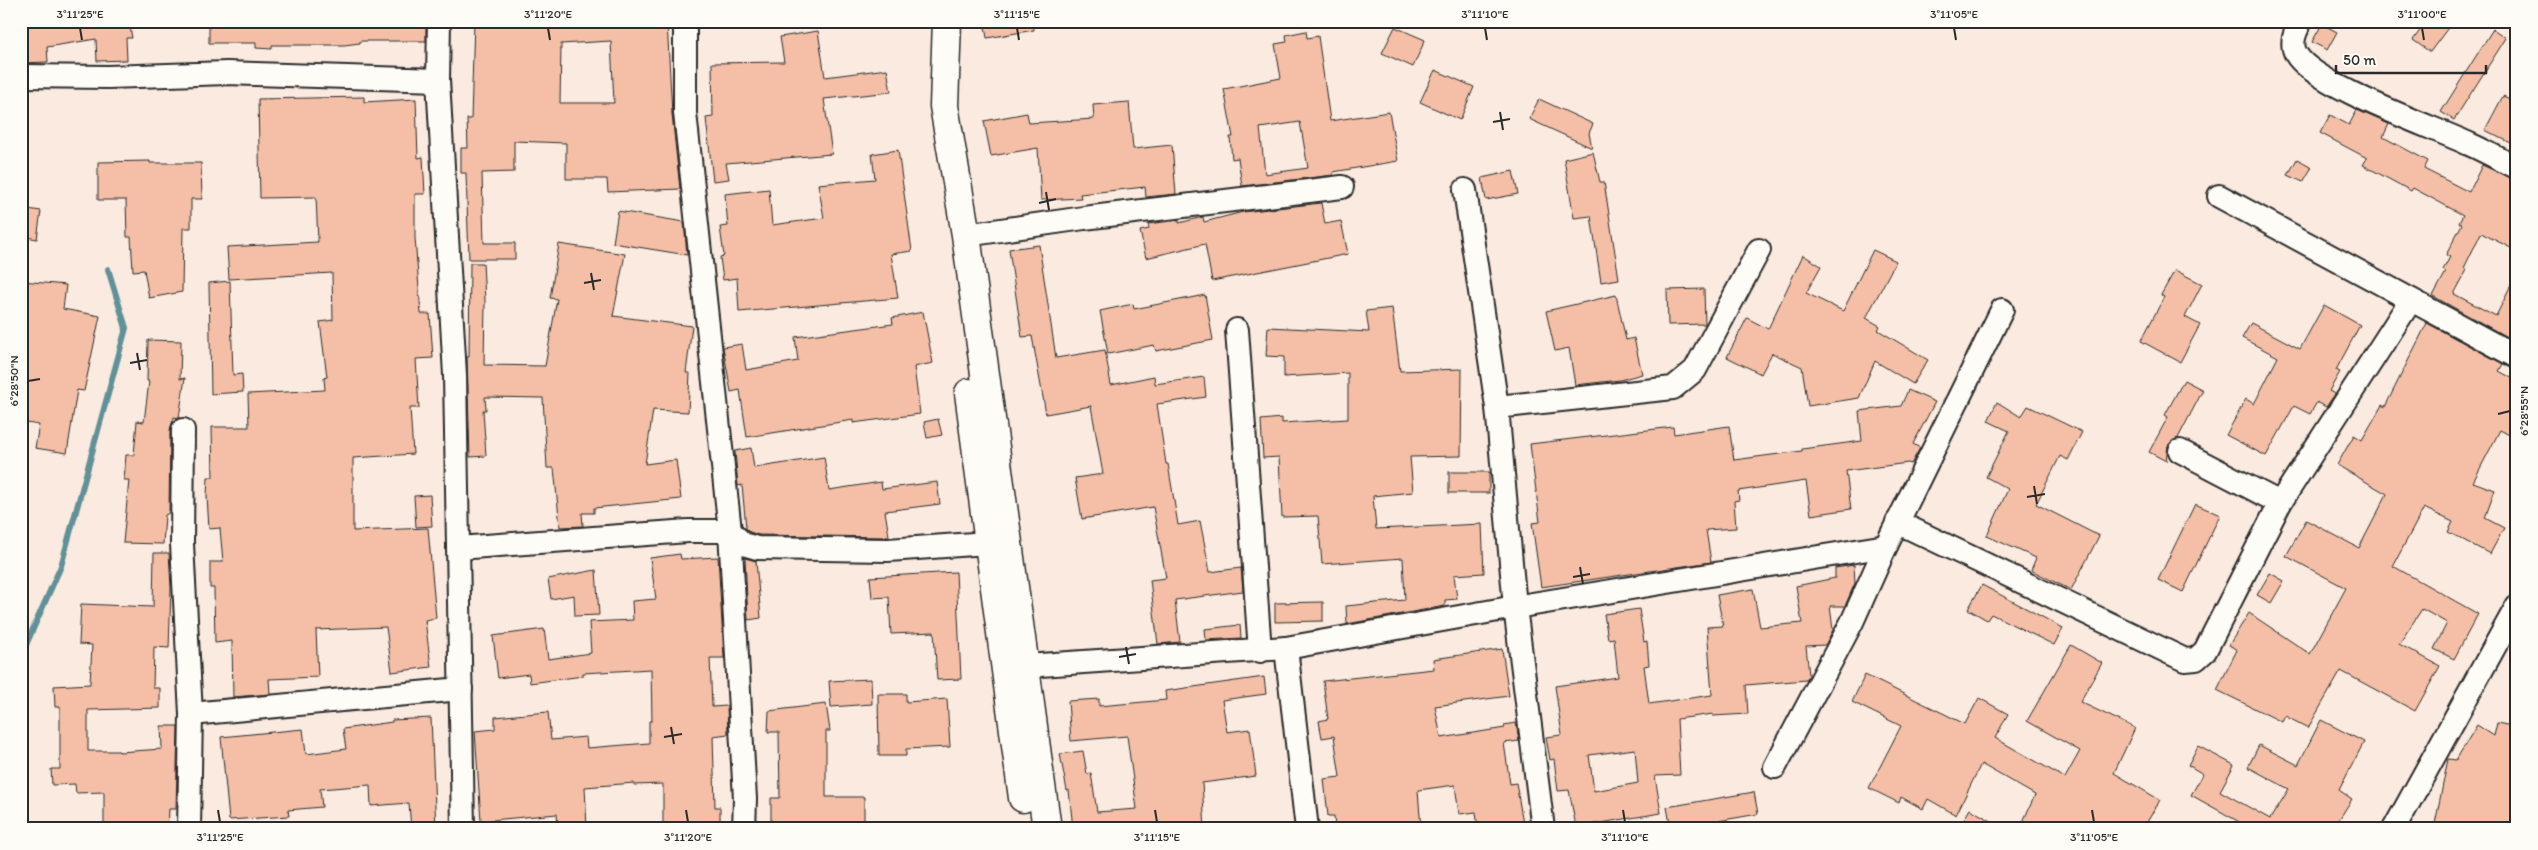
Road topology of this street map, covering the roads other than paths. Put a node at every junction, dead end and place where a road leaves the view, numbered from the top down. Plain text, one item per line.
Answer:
1 (439, 21) edge
2 (685, 21) edge
3 (933, 21) edge
4 (947, 21) edge
5 (2300, 21) edge
6 (21, 76) edge
7 (438, 80) junction
8 (2517, 168) edge
9 (1342, 187) dead end
10 (1465, 190) dead end
11 (2219, 196) dead end
12 (966, 235) junction
13 (1759, 250) dead end
14 (2411, 300) junction
15 (2002, 310) dead end
16 (1237, 330) dead end
17 (2517, 357) edge
18 (1497, 408) junction
19 (183, 430) dead end
20 (2180, 451) dead end
21 (2280, 503) junction
22 (1898, 522) junction
23 (730, 531) junction
24 (988, 543) junction
25 (1886, 546) junction
26 (458, 548) junction
27 (2517, 606) edge
28 (1515, 607) junction
29 (1286, 648) junction
30 (1260, 650) junction
31 (1026, 666) junction
32 (461, 689) junction
33 (191, 714) junction
34 (1775, 767) dead end
35 (189, 829) edge
36 (463, 829) edge
37 (744, 829) edge
38 (1028, 829) edge
39 (1047, 829) edge
40 (1307, 829) edge
41 (1543, 829) edge
42 (2394, 829) edge

1 - 7 street
2 - 23 street
3 - 24 street
4 - 12 street
5 - 8 street
6 - 7 street
7 - 26 street
9 - 12 street
10 - 18 street
11 - 14 street
12 - 31 street
13 - 18 street
14 - 17 street
14 - 21 street
15 - 22 street
16 - 30 street
18 - 28 street
19 - 33 street
20 - 21 street
21 - 22 street
22 - 25 street
23 - 24 street
23 - 26 street
23 - 37 street
24 - 38 street
25 - 28 street
25 - 34 street
26 - 32 street
27 - 42 street
28 - 29 street
28 - 41 street
29 - 30 street
29 - 40 street
30 - 31 street
31 - 39 street
32 - 33 street
32 - 36 street
33 - 35 street

